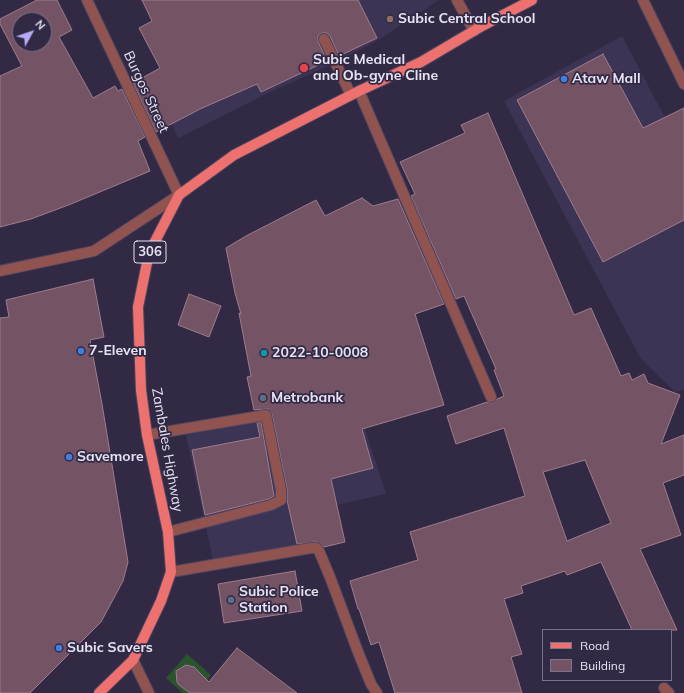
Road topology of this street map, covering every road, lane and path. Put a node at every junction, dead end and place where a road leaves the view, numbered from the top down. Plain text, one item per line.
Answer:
1 (87, 0) edge
2 (456, 0) edge
3 (532, 0) edge
4 (643, 0) edge
5 (474, 31) junction
6 (324, 39) dead end
7 (684, 84) edge
8 (355, 93) junction
9 (179, 195) junction
10 (0, 271) edge
11 (491, 397) dead end
12 (147, 435) junction
13 (168, 532) junction
14 (171, 572) junction
15 (133, 660) junction
16 (99, 693) edge
17 (149, 693) edge
18 (377, 693) edge

1 - 9 street, Burgos Street
2 - 5 street
3 - 5 main road, Zambales Highway / 306
4 - 7 street
5 - 8 main road, Zambales Highway / 306
6 - 8 street
8 - 9 main road, Zambales Highway / 306
8 - 11 street
9 - 10 street
9 - 12 main road, Zambales Highway / 306
12 - 13 main road, Zambales Highway / 306
12 - 13 street
13 - 14 main road, Zambales Highway / 306
14 - 15 main road, Zambales Highway / 306
14 - 18 street
15 - 16 main road, Zambales Highway / 306
15 - 17 street

